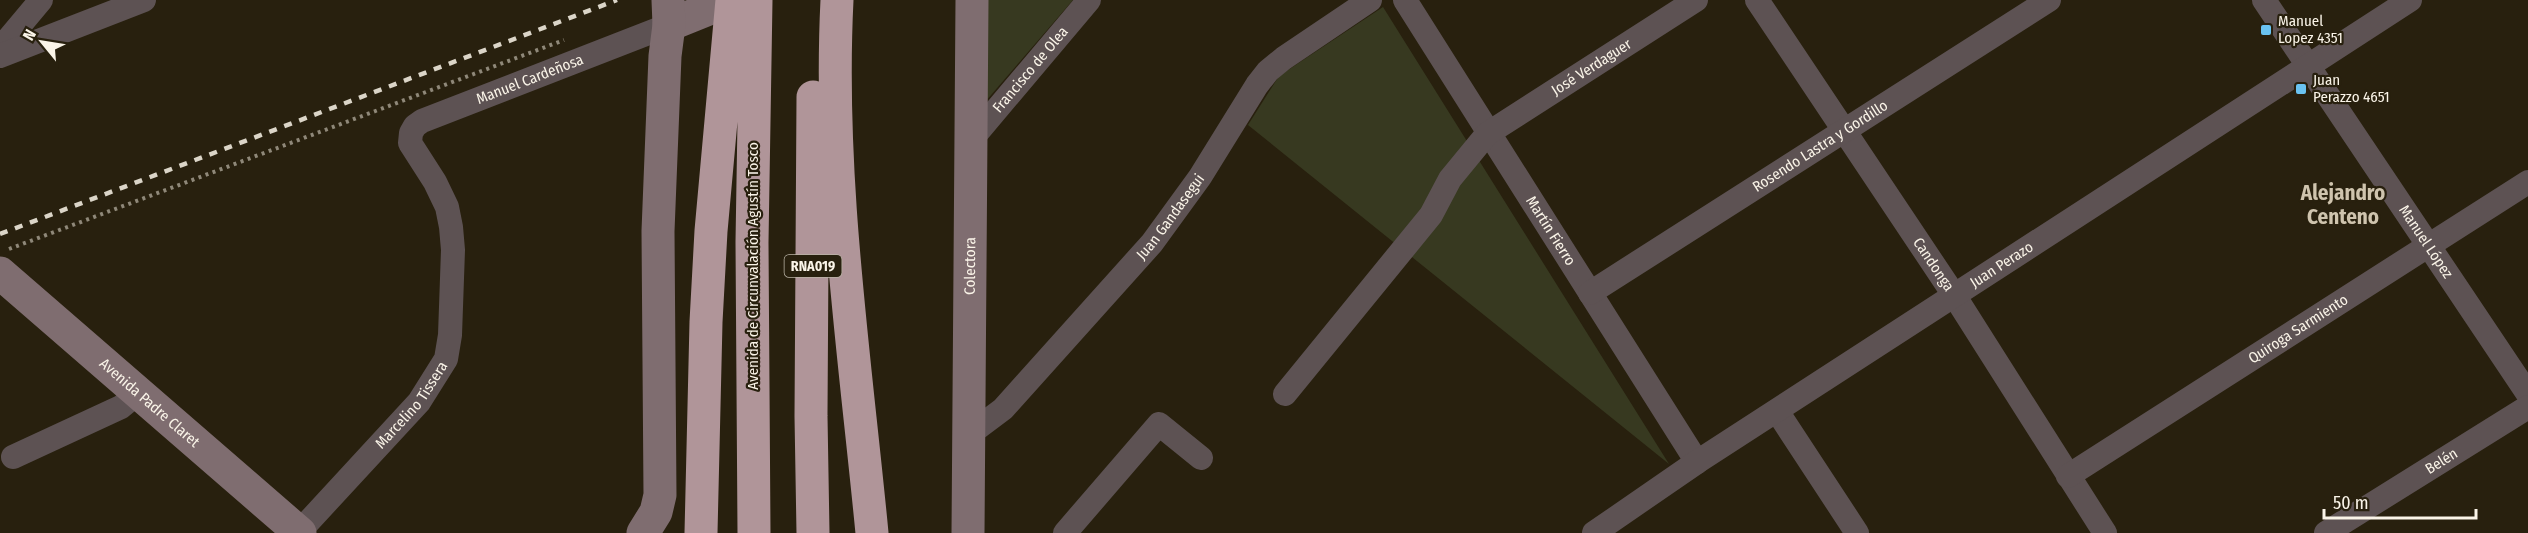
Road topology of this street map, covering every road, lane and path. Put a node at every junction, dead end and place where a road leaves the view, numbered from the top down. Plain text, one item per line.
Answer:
1 (41, 0) edge
2 (144, 0) edge
3 (756, 0) edge
4 (814, 0) edge
5 (837, 0) edge
6 (972, 0) edge
7 (1089, 0) edge
8 (1370, 0) edge
9 (1405, 0) edge
10 (1696, 0) edge
11 (1757, 0) edge
12 (2049, 0) edge
13 (2264, 0) edge
14 (2410, 0) edge
15 (724, 3) edge
16 (668, 12) edge
17 (568, 38) dead end
18 (0, 49) edge
19 (0, 56) edge
20 (2308, 68) junction
21 (1845, 129) junction
22 (1487, 134) junction
23 (971, 140) junction
24 (414, 150) joint
25 (2528, 182) edge
26 (2428, 246) junction
27 (0, 268) edge
28 (1590, 293) junction
29 (1954, 295) junction
30 (138, 393) junction
31 (1285, 394) dead end
32 (2528, 394) edge
33 (2528, 407) edge
34 (1777, 411) junction
35 (967, 436) junction
36 (13, 457) dead end
37 (1201, 458) dead end
38 (1697, 462) junction
39 (2068, 476) junction
40 (645, 530) edge
41 (1602, 531) edge
42 (300, 533) edge
43 (701, 533) edge
44 (754, 533) edge
45 (813, 533) edge
46 (872, 533) edge
47 (968, 533) edge
48 (1065, 533) edge
49 (1857, 533) edge
50 (2105, 533) edge
51 (2326, 533) edge

1 - 18 street
2 - 19 street
3 - 44 highway, Avenida de Circunvalación Agustín Tosco
4 - 45 highway, RNA019
5 - 46 highway
6 - 23 main road, Colectora
7 - 23 street, Francisco de Olea
8 - 35 street, Juan Gandasegui
9 - 22 street, Martín Fierro
10 - 22 street, José Verdaguer
11 - 21 street, Candonga
12 - 21 street, Rosendo Lastra y Gordillo
13 - 20 street, Manuel López
14 - 20 street, Juan Perazo
15 - 16 main road
15 - 43 highway
16 - 24 street, Manuel Cardeñosa
16 - 40 main road
17 - 27 path
20 - 26 street, Manuel López
20 - 29 street, Juan Perazo
21 - 28 street, Rosendo Lastra y Gordillo
21 - 29 street, Candonga
22 - 28 street, Martín Fierro
22 - 31 street, José Verdaguer
23 - 35 main road, Colectora
24 - 42 street, Marcelino Tissera
25 - 26 street, Quiroga Sarmiento
26 - 32 street, Manuel López
26 - 39 street, Quiroga Sarmiento
27 - 30 main road, Avenida Padre Claret
28 - 38 street, Martín Fierro
29 - 34 street, Juan Perazo
29 - 39 street, Candonga
30 - 36 street
30 - 42 main road, Avenida Padre Claret
33 - 51 street, Belén
34 - 38 street, Juan Perazo
34 - 49 street
35 - 47 main road, Colectora
37 - 48 street
38 - 41 street, Juan Perazo
39 - 50 street, Candonga

